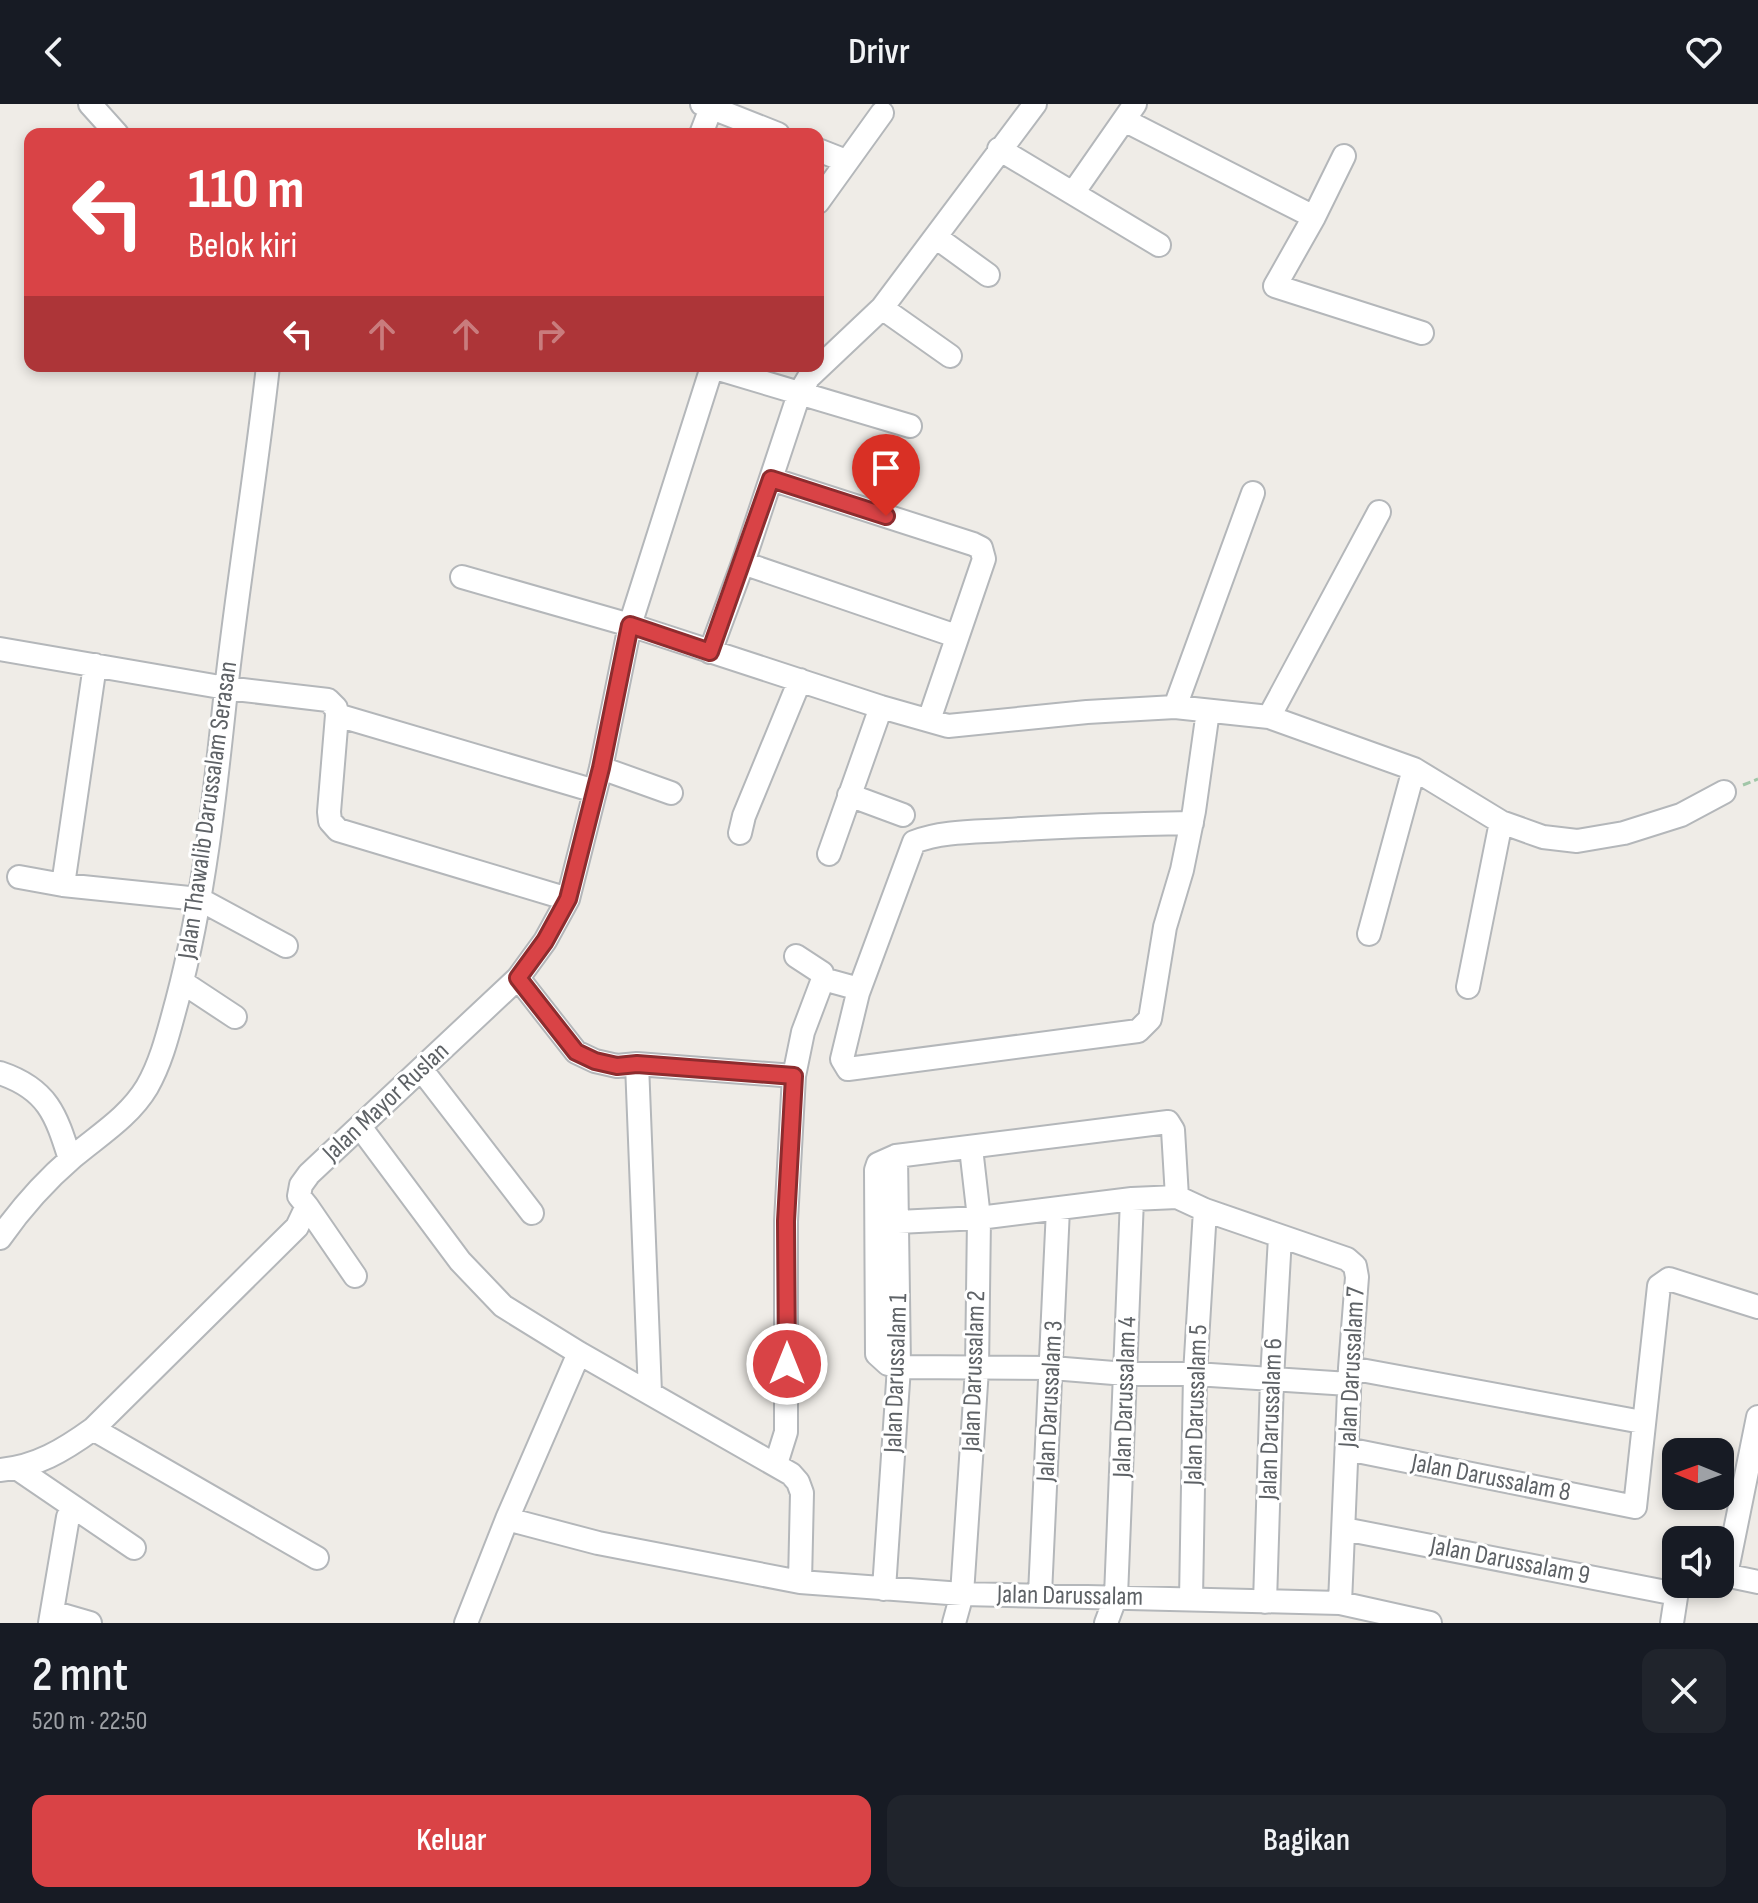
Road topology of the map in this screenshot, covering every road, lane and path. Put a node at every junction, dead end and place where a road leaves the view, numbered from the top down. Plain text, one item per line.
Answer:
1 (90, 104) edge
2 (1035, 104) edge
3 (706, 106) edge
4 (1130, 112) edge
5 (882, 113) dead end
6 (112, 128) edge
7 (702, 128) edge
8 (763, 128) edge
9 (999, 149) junction
10 (824, 152) edge
11 (1344, 156) dead end
12 (846, 161) junction
13 (824, 193) edge
14 (1073, 193) junction
15 (1314, 217) junction
16 (937, 238) junction
17 (1159, 245) dead end
18 (988, 275) dead end
19 (882, 308) junction
20 (1422, 333) dead end
21 (950, 356) dead end
22 (824, 363) edge
23 (267, 372) edge
24 (710, 372) edge
25 (728, 372) edge
26 (814, 372) edge
27 (799, 394) junction
28 (910, 426) dead end
29 (771, 479) junction
30 (1253, 493) dead end
31 (1379, 512) dead end
32 (743, 563) junction
33 (462, 577) dead end
34 (630, 625) junction
35 (956, 636) junction
36 (0, 649) edge
37 (710, 652) junction
38 (95, 665) junction
39 (800, 680) junction
40 (226, 688) junction
41 (881, 707) junction
42 (1175, 707) junction
43 (1208, 711) junction
44 (337, 715) junction
45 (1269, 717) junction
46 (929, 720) junction
47 (601, 768) junction
48 (1414, 769) junction
49 (595, 791) junction
50 (1724, 792) dead end
51 (671, 793) dead end
52 (849, 795) junction
53 (903, 815) dead end
54 (1501, 822) junction
55 (1192, 823) junction
56 (740, 833) dead end
57 (829, 854) dead end
58 (19, 877) dead end
59 (63, 885) junction
60 (199, 899) junction
61 (568, 899) junction
62 (1369, 934) dead end
63 (286, 946) dead end
64 (796, 956) dead end
65 (518, 978) junction
66 (823, 979) junction
67 (182, 982) junction
68 (1468, 987) dead end
69 (858, 993) junction
70 (235, 1017) dead end
71 (637, 1064) junction
72 (421, 1069) junction
73 (0, 1073) edge
74 (794, 1076) junction
75 (361, 1128) junction
76 (971, 1148) junction
77 (896, 1156) junction
78 (70, 1159) junction
79 (1177, 1197) junction
80 (1132, 1199) junction
81 (307, 1206) junction
82 (1058, 1209) junction
83 (1205, 1210) junction
84 (532, 1213) dead end
85 (979, 1218) junction
86 (898, 1222) junction
87 (1280, 1237) junction
88 (0, 1238) edge
89 (355, 1276) dead end
90 (1758, 1307) edge
91 (579, 1353) junction
92 (899, 1367) junction
93 (1052, 1368) junction
94 (977, 1369) junction
95 (1126, 1374) junction
96 (1195, 1374) junction
97 (1350, 1376) junction
98 (1272, 1379) junction
99 (650, 1393) junction
100 (1758, 1417) edge
101 (1642, 1422) junction
102 (93, 1429) junction
103 (1347, 1449) junction
104 (776, 1464) junction
105 (9, 1469) edge
106 (68, 1517) dead end
107 (507, 1519) junction
108 (1734, 1526) edge
109 (1344, 1529) junction
110 (134, 1548) dead end
111 (317, 1558) dead end
112 (1734, 1577) edge
113 (800, 1582) junction
114 (1758, 1582) edge
115 (1662, 1586) edge
116 (884, 1589) junction
117 (962, 1594) junction
118 (1040, 1594) junction
119 (1116, 1596) junction
120 (1676, 1598) edge
121 (1191, 1599) junction
122 (1265, 1602) junction
123 (1340, 1603) junction
124 (1310, 1613) edge
125 (51, 1618) edge
126 (90, 1623) edge
127 (466, 1623) edge
128 (954, 1623) edge
129 (1106, 1623) edge
130 (1430, 1623) edge
131 (1672, 1623) edge

1 - 6 street
2 - 9 street
3 - 7 street
3 - 8 street
4 - 14 street
4 - 15 street
5 - 12 street
9 - 14 street
9 - 16 street
10 - 12 street
11 - 15 street
12 - 13 street
14 - 17 street
15 - 20 street
16 - 18 street
16 - 19 street
19 - 21 street
19 - 22 street
23 - 40 street, Jalan Thawalib Darussalam Serasan
24 - 34 street, Jalan Mayor Ruslan
25 - 27 street
26 - 27 street
27 - 28 street
27 - 29 street
29 - 32 street
29 - 35 street
30 - 42 street
31 - 45 street
32 - 35 street
32 - 37 street
33 - 34 street
34 - 37 street
34 - 47 street, Jalan Mayor Ruslan
35 - 46 street
36 - 38 street
37 - 39 street
38 - 40 street
38 - 59 street
39 - 41 street
39 - 56 street
40 - 44 street
40 - 60 street, Jalan Thawalib Darussalam Serasan
41 - 46 street
41 - 52 street
42 - 43 street
42 - 46 street
43 - 45 street
43 - 55 street
44 - 49 street
44 - 61 street
45 - 48 street
47 - 49 street, Jalan Mayor Ruslan
47 - 51 street
48 - 54 street
48 - 62 street
49 - 61 street, Jalan Mayor Ruslan
50 - 54 street
52 - 53 street
52 - 57 street
54 - 68 street
55 - 69 street
55 - 69 street
58 - 59 street
59 - 60 street
60 - 63 street
60 - 67 street, Jalan Thawalib Darussalam Serasan
61 - 65 street, Jalan Mayor Ruslan
64 - 66 street
65 - 71 street
65 - 72 street, Jalan Mayor Ruslan
66 - 69 street
66 - 74 street
67 - 70 street
67 - 78 street, Jalan Thawalib Darussalam Serasan
71 - 74 street
71 - 99 street
72 - 75 street, Jalan Mayor Ruslan
72 - 84 street
73 - 78 street
74 - 104 street
75 - 81 street, Jalan Mayor Ruslan
75 - 91 street
76 - 77 street
76 - 79 street
76 - 85 street, Jalan Darussalam 2
77 - 86 street, Jalan Darussalam 1
77 - 92 street
78 - 88 street, Jalan Thawalib Darussalam Serasan
79 - 80 street, Jalan Darussalam 7
79 - 83 street, Jalan Darussalam 7
80 - 82 street, Jalan Darussalam 7
80 - 95 street, Jalan Darussalam 4
81 - 89 street
81 - 102 street, Jalan Mayor Ruslan
82 - 85 street, Jalan Darussalam 7
82 - 93 street, Jalan Darussalam 3
83 - 87 street, Jalan Darussalam 7
83 - 96 street, Jalan Darussalam 5
85 - 86 street, Jalan Darussalam 7
85 - 94 street, Jalan Darussalam 2
86 - 92 street, Jalan Darussalam 1
87 - 97 street, Jalan Darussalam 7
87 - 98 street, Jalan Darussalam 6
90 - 101 street
91 - 99 street
91 - 107 street
92 - 94 street
92 - 116 street, Jalan Darussalam 1
93 - 94 street
93 - 95 street
93 - 118 street, Jalan Darussalam 3
94 - 117 street, Jalan Darussalam 2
95 - 96 street
95 - 119 street, Jalan Darussalam 4
96 - 98 street
96 - 121 street, Jalan Darussalam 5
97 - 98 street
97 - 101 street
97 - 103 street, Jalan Darussalam 7
98 - 122 street, Jalan Darussalam 6
99 - 104 street
100 - 108 street
101 - 103 street, Jalan Darussalam 8
102 - 105 street, Jalan Mayor Ruslan
102 - 111 street
103 - 109 street, Jalan Darussalam 7
104 - 113 street
105 - 110 street
106 - 125 street
107 - 113 street, Jalan Darussalam
107 - 127 street
109 - 115 street, Jalan Darussalam 9
109 - 123 street, Jalan Darussalam 7
112 - 114 street
113 - 116 street, Jalan Darussalam
116 - 117 street, Jalan Darussalam
117 - 118 street, Jalan Darussalam
117 - 128 street, Jalan Darussalam 2
118 - 119 street, Jalan Darussalam
119 - 121 street, Jalan Darussalam
119 - 129 street, Jalan Darussalam 4
120 - 131 street
121 - 122 street, Jalan Darussalam
122 - 124 street, Jalan Darussalam
123 - 124 street, Jalan Darussalam
123 - 130 street, Jalan Darussalam
125 - 126 street

